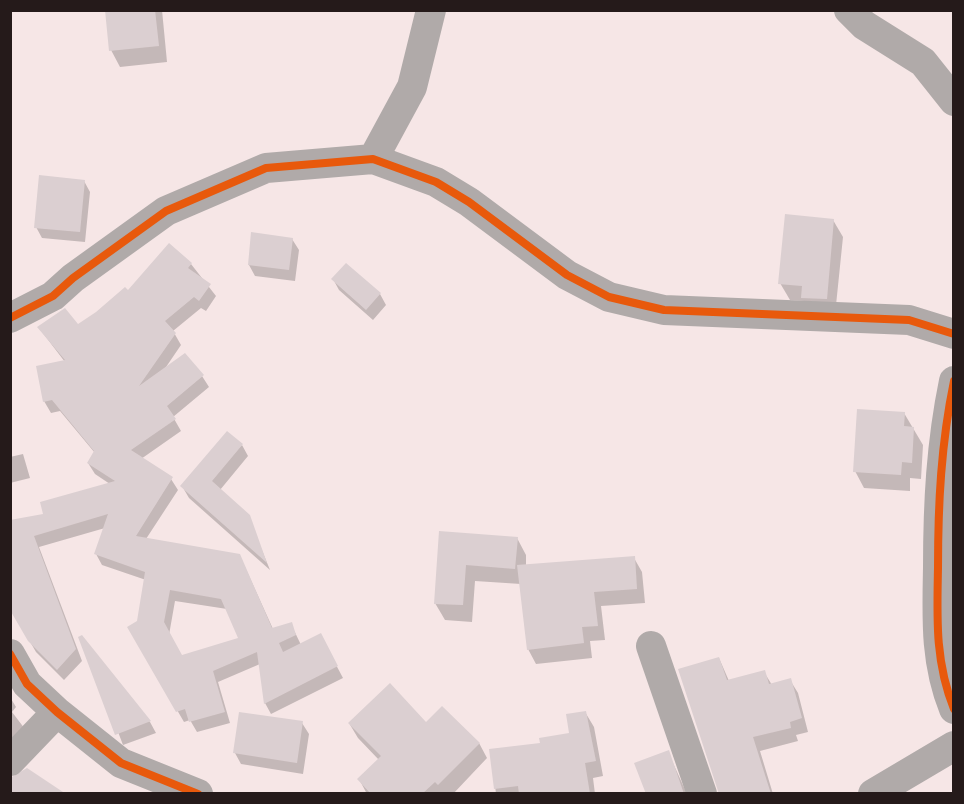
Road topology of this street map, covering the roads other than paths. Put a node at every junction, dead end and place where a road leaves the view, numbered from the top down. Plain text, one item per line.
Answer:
1 (431, 10) edge
2 (849, 10) edge
3 (954, 101) edge
4 (373, 159) junction
5 (10, 318) edge
6 (954, 334) edge
7 (954, 381) edge
8 (651, 646) dead end
9 (10, 654) edge
10 (954, 709) edge
11 (57, 712) junction
12 (954, 746) edge
13 (10, 761) edge
14 (198, 794) edge
15 (702, 794) edge
16 (873, 794) edge

1 - 4 street
2 - 3 street
4 - 5 street
4 - 6 street
7 - 10 street
8 - 15 street
9 - 11 street
11 - 13 street
11 - 14 street
12 - 16 street

